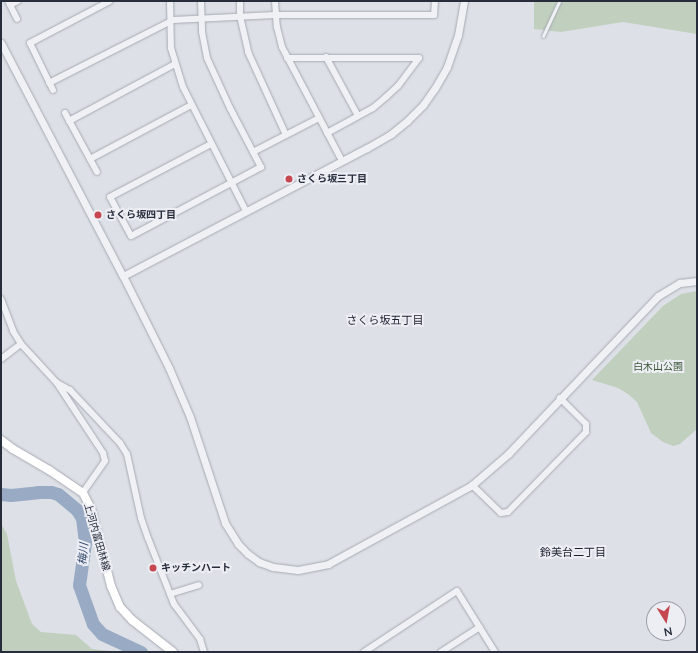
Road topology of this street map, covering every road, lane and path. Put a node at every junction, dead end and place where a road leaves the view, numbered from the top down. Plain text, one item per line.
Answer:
1 (18, 1) edge
2 (110, 1) edge
3 (170, 1) edge
4 (201, 1) edge
5 (240, 1) edge
6 (275, 1) edge
7 (435, 1) edge
8 (464, 1) edge
9 (559, 1) edge
10 (9, 3) edge
11 (275, 15) junction
12 (240, 16) junction
13 (200, 18) junction
14 (17, 19) dead end
15 (170, 22) junction
16 (543, 36) dead end
17 (1, 43) edge
18 (326, 57) junction
19 (287, 58) junction
20 (175, 64) junction
21 (49, 82) junction
22 (53, 90) dead end
23 (191, 105) junction
24 (65, 113) dead end
25 (358, 116) junction
26 (319, 118) junction
27 (69, 121) junction
28 (327, 133) junction
29 (286, 135) junction
30 (211, 144) junction
31 (253, 152) junction
32 (90, 159) junction
33 (342, 161) junction
34 (97, 172) dead end
35 (231, 182) junction
36 (246, 211) junction
37 (123, 276) junction
38 (697, 281) edge
39 (1, 299) edge
40 (21, 344) junction
41 (1, 359) edge
42 (57, 383) junction
43 (560, 398) junction
44 (1, 440) edge
45 (472, 485) junction
46 (83, 493) junction
47 (198, 585) dead end
48 (170, 594) junction
49 (480, 627) junction
50 (173, 652) edge
51 (204, 652) edge
52 (364, 652) edge
53 (441, 652) edge
54 (495, 652) edge

1 - 10 street
2 - 21 street
3 - 15 street
4 - 13 street
5 - 12 street
6 - 11 street
7 - 11 street
8 - 33 street
9 - 16 lane
10 - 14 street
11 - 12 street
11 - 19 street
12 - 13 street
12 - 29 street
13 - 15 street
13 - 31 street
15 - 20 street
15 - 21 street
17 - 37 street
18 - 19 street
18 - 25 street
18 - 25 street
19 - 26 street
20 - 23 street
20 - 27 street
21 - 22 street
23 - 30 street
23 - 32 street
24 - 27 street
25 - 28 street
26 - 28 street
26 - 29 street
27 - 32 street
28 - 33 street
29 - 31 street
30 - 35 street
30 - 35 street
31 - 35 street
32 - 34 street
33 - 36 street
35 - 36 street
36 - 37 street
37 - 45 street
38 - 43 street
39 - 40 street
40 - 41 street
40 - 42 street
42 - 46 street
42 - 48 street
43 - 45 street
43 - 45 street
44 - 46 main road, 上河内富田林線
46 - 50 main road, 上河内富田林線
47 - 48 street
48 - 51 street
49 - 52 street
49 - 53 street
49 - 54 street

